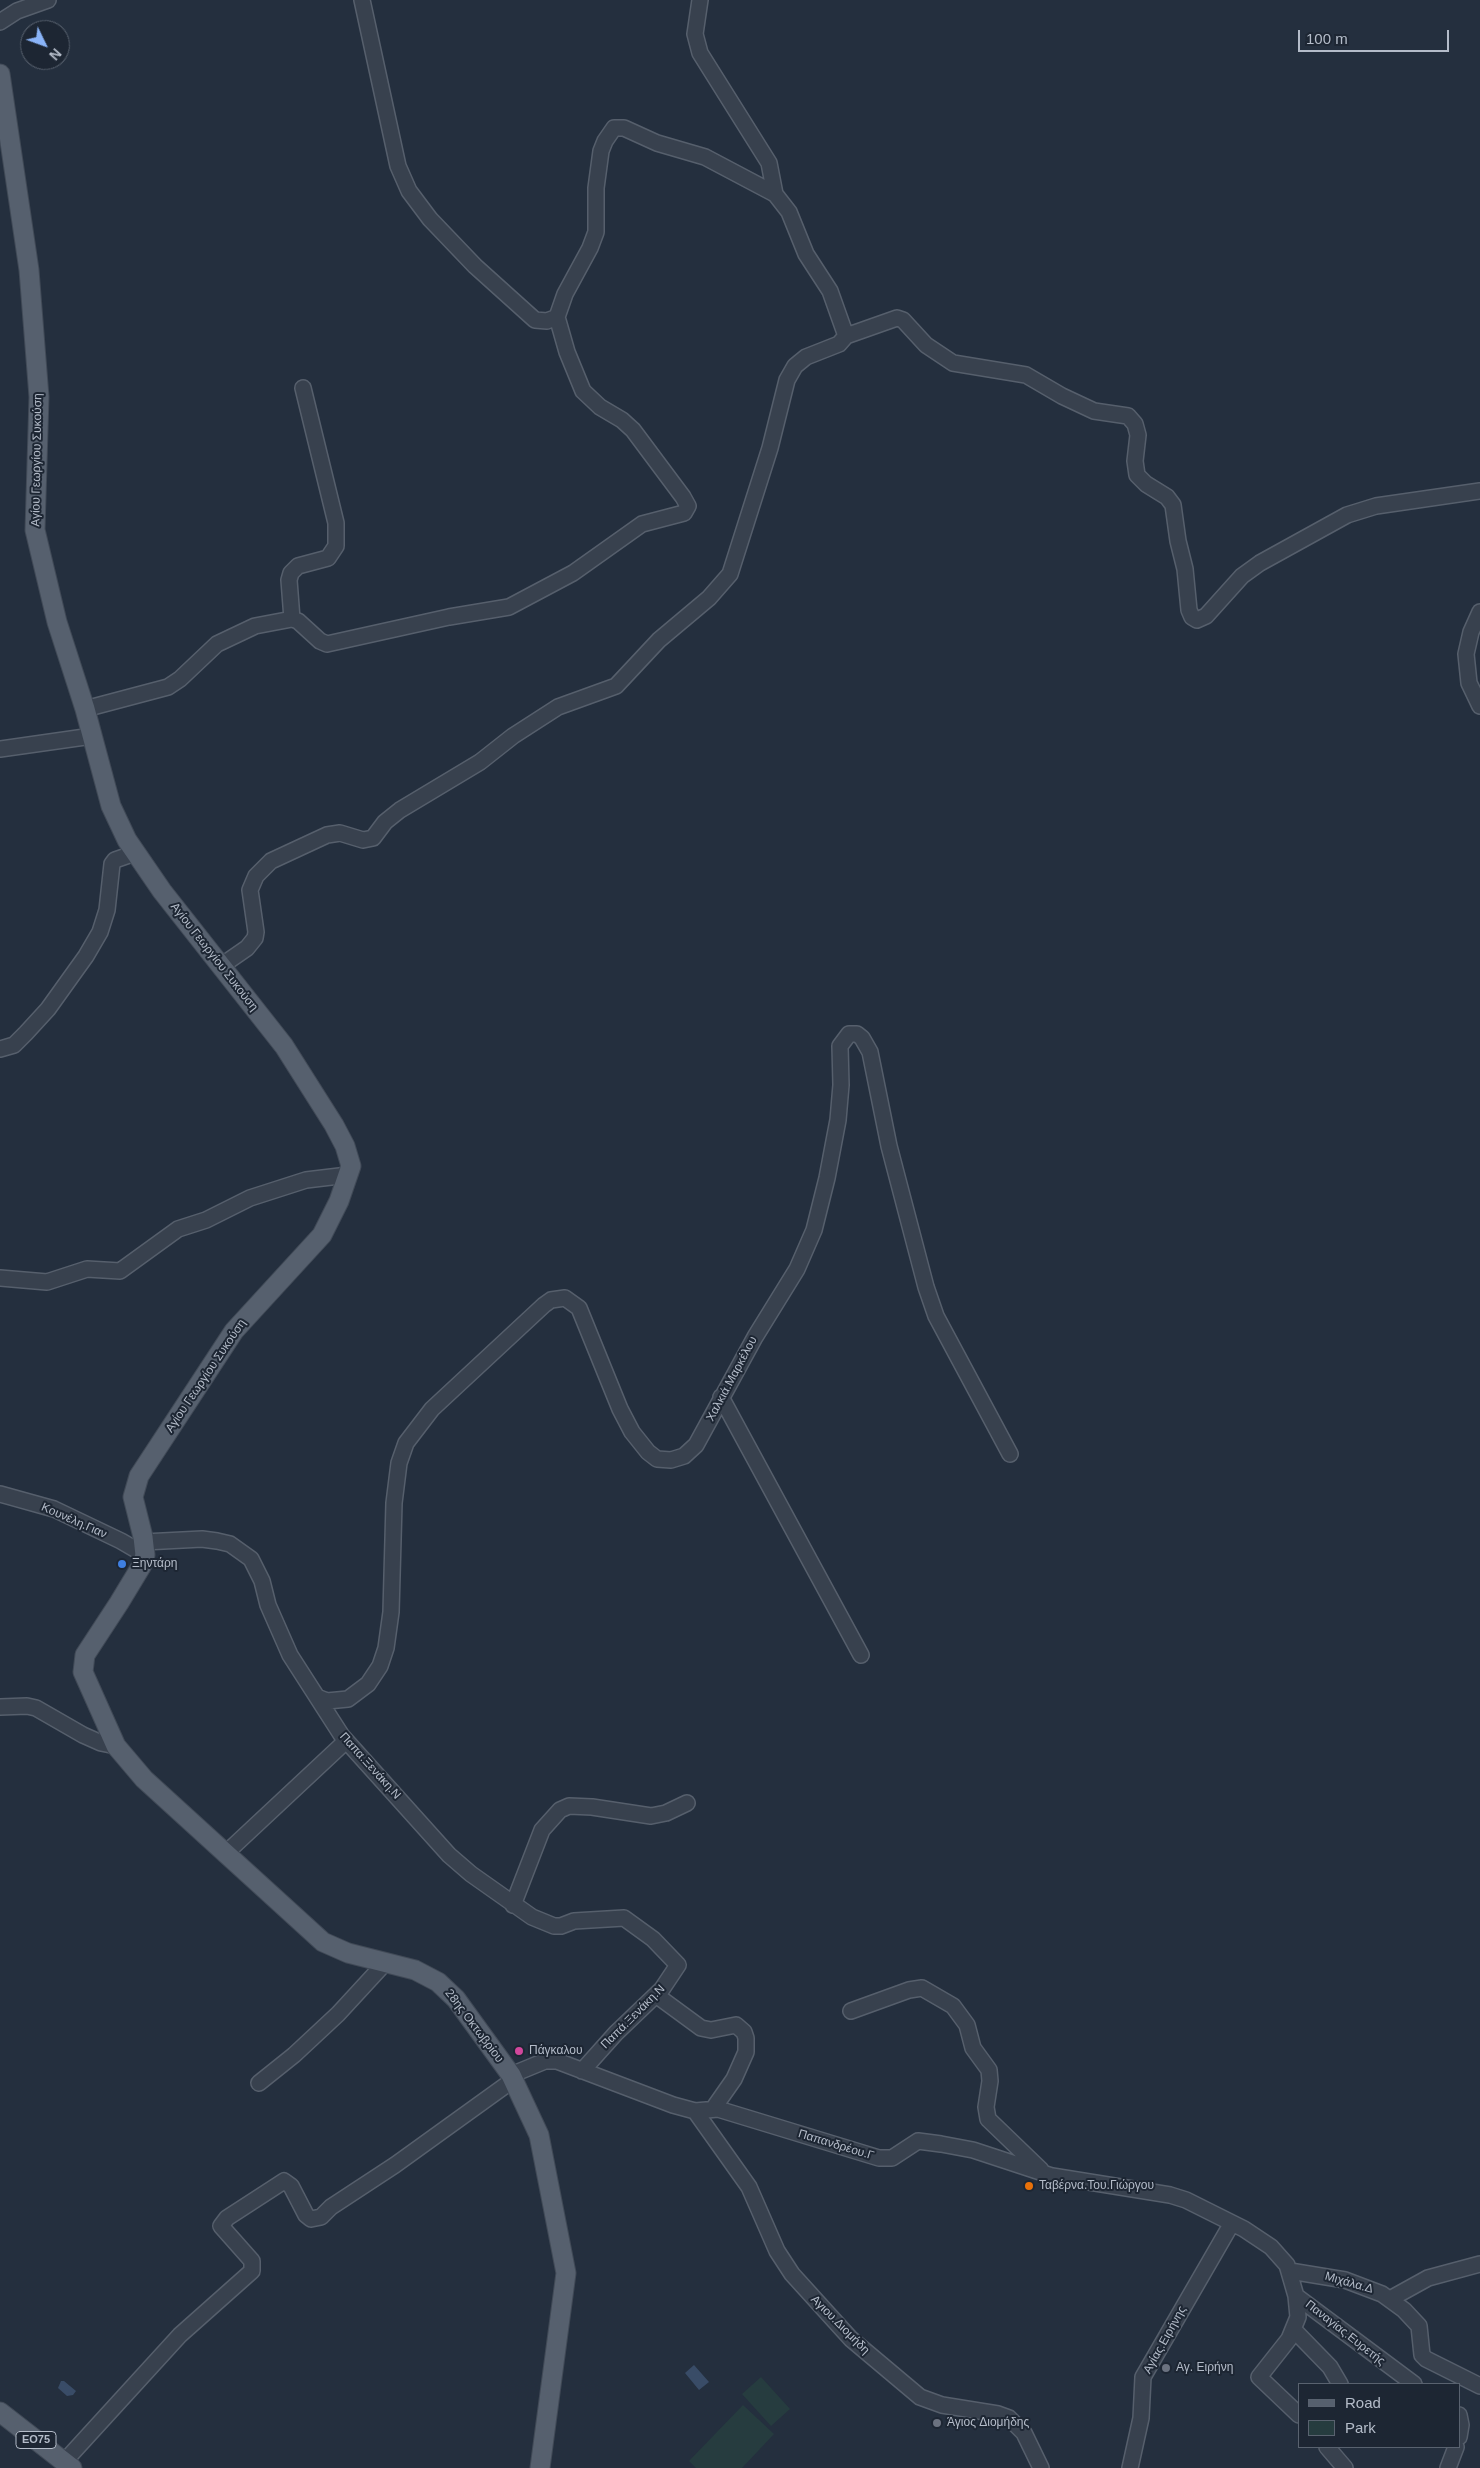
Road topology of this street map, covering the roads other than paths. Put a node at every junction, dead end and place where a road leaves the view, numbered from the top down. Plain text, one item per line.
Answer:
1 (48, 0) edge
2 (362, 0) edge
3 (700, 0) edge
4 (0, 22) edge
5 (0, 74) edge
6 (775, 194) junction
7 (557, 317) junction
8 (846, 336) junction
9 (303, 388) dead end
10 (1480, 491) edge
11 (1480, 612) edge
12 (292, 619) junction
13 (1480, 706) edge
14 (85, 709) junction
15 (92, 736) junction
16 (0, 749) edge
17 (136, 853) junction
18 (221, 966) junction
19 (0, 1049) edge
20 (348, 1175) junction
21 (0, 1278) edge
22 (722, 1397) junction
23 (1010, 1454) dead end
24 (0, 1494) edge
25 (145, 1548) junction
26 (861, 1655) dead end
27 (316, 1697) junction
28 (0, 1707) edge
29 (346, 1741) junction
30 (116, 1746) junction
31 (687, 1803) dead end
32 (225, 1854) junction
33 (513, 1905) junction
34 (653, 1939) joint
35 (385, 1963) junction
36 (656, 1995) junction
37 (851, 2011) dead end
38 (582, 2071) junction
39 (512, 2078) junction
40 (259, 2083) dead end
41 (713, 2109) junction
42 (695, 2112) junction
43 (1043, 2172) junction
44 (1232, 2223) junction
45 (1480, 2264) edge
46 (1290, 2271) junction
47 (1296, 2296) junction
48 (1390, 2299) junction
49 (1293, 2329) junction
50 (1339, 2383) edge
51 (1413, 2383) edge
52 (1480, 2386) edge
53 (0, 2412) edge
54 (1298, 2414) edge
55 (1328, 2448) edge
56 (1456, 2448) edge
57 (68, 2465) edge
58 (540, 2468) edge
59 (1041, 2468) edge
60 (1130, 2468) edge
61 (1344, 2468) edge
62 (1448, 2468) edge

1 - 4 street
2 - 7 street
3 - 6 street
5 - 14 main road, Αγίου Γεωργίου Συκούση
6 - 7 street
6 - 8 street
7 - 12 street
8 - 10 street
8 - 18 street
9 - 12 street
11 - 13 street
12 - 14 street
14 - 15 main road, Αγίου Γεωργίου Συκούση
15 - 16 street
15 - 17 main road, Αγίου Γεωργίου Συκούση
17 - 18 main road, Αγίου Γεωργίου Συκούση
17 - 19 street
18 - 20 main road, Αγίου Γεωργίου Συκούση
20 - 21 street
20 - 25 main road, Αγίου Γεωργίου Συκούση
22 - 23 street, Χαλκιά.Μαρκέλου
22 - 26 street
22 - 27 street, Χαλκιά.Μαρκέλου
24 - 25 street, Κουνέλη.Γιαν
25 - 27 street, Παπα.Ξενάκη.Ν
25 - 30 main road
27 - 29 street, Παπα.Ξενάκη.Ν
28 - 30 street
29 - 32 street
29 - 33 street, Παπα.Ξενάκη.Ν
30 - 32 main road, 28ης Οκτωβρίου
31 - 33 street
32 - 35 main road, 28ης Οκτωβρίου
33 - 34 street, Παπα.Ξενάκη.Ν
34 - 36 street, Παπά.Ξενάκη.Ν
35 - 39 main road, 28ης Οκτωβρίου
35 - 40 street
36 - 38 street, Παπά.Ξενάκη.Ν
36 - 41 street
37 - 43 street
38 - 39 street, Παπανδρέου.Γ
38 - 42 street, Παπανδρέου.Γ
39 - 57 street, Παπανδρέου.Γ
39 - 58 main road, 28ης Οκτωβρίου
41 - 42 street, Παπανδρέου.Γ
41 - 43 street, Παπανδρέου.Γ
42 - 59 street, Αγιου.Διομήδη
43 - 44 street, Παπανδρέου.Γ
44 - 46 street, Παπανδρέου.Γ
44 - 60 street, Αγίας.Ειρήνης
45 - 48 street
46 - 47 street, Παναγίας.Ευρετής
46 - 48 street, Μιχάλα.Δ
47 - 49 street
47 - 51 street, Παναγίας.Ευρετής
48 - 52 street, Μιχάλα.Δ
49 - 50 street
49 - 54 street
53 - 57 main road, ΕΟ75
55 - 61 street
56 - 62 street

